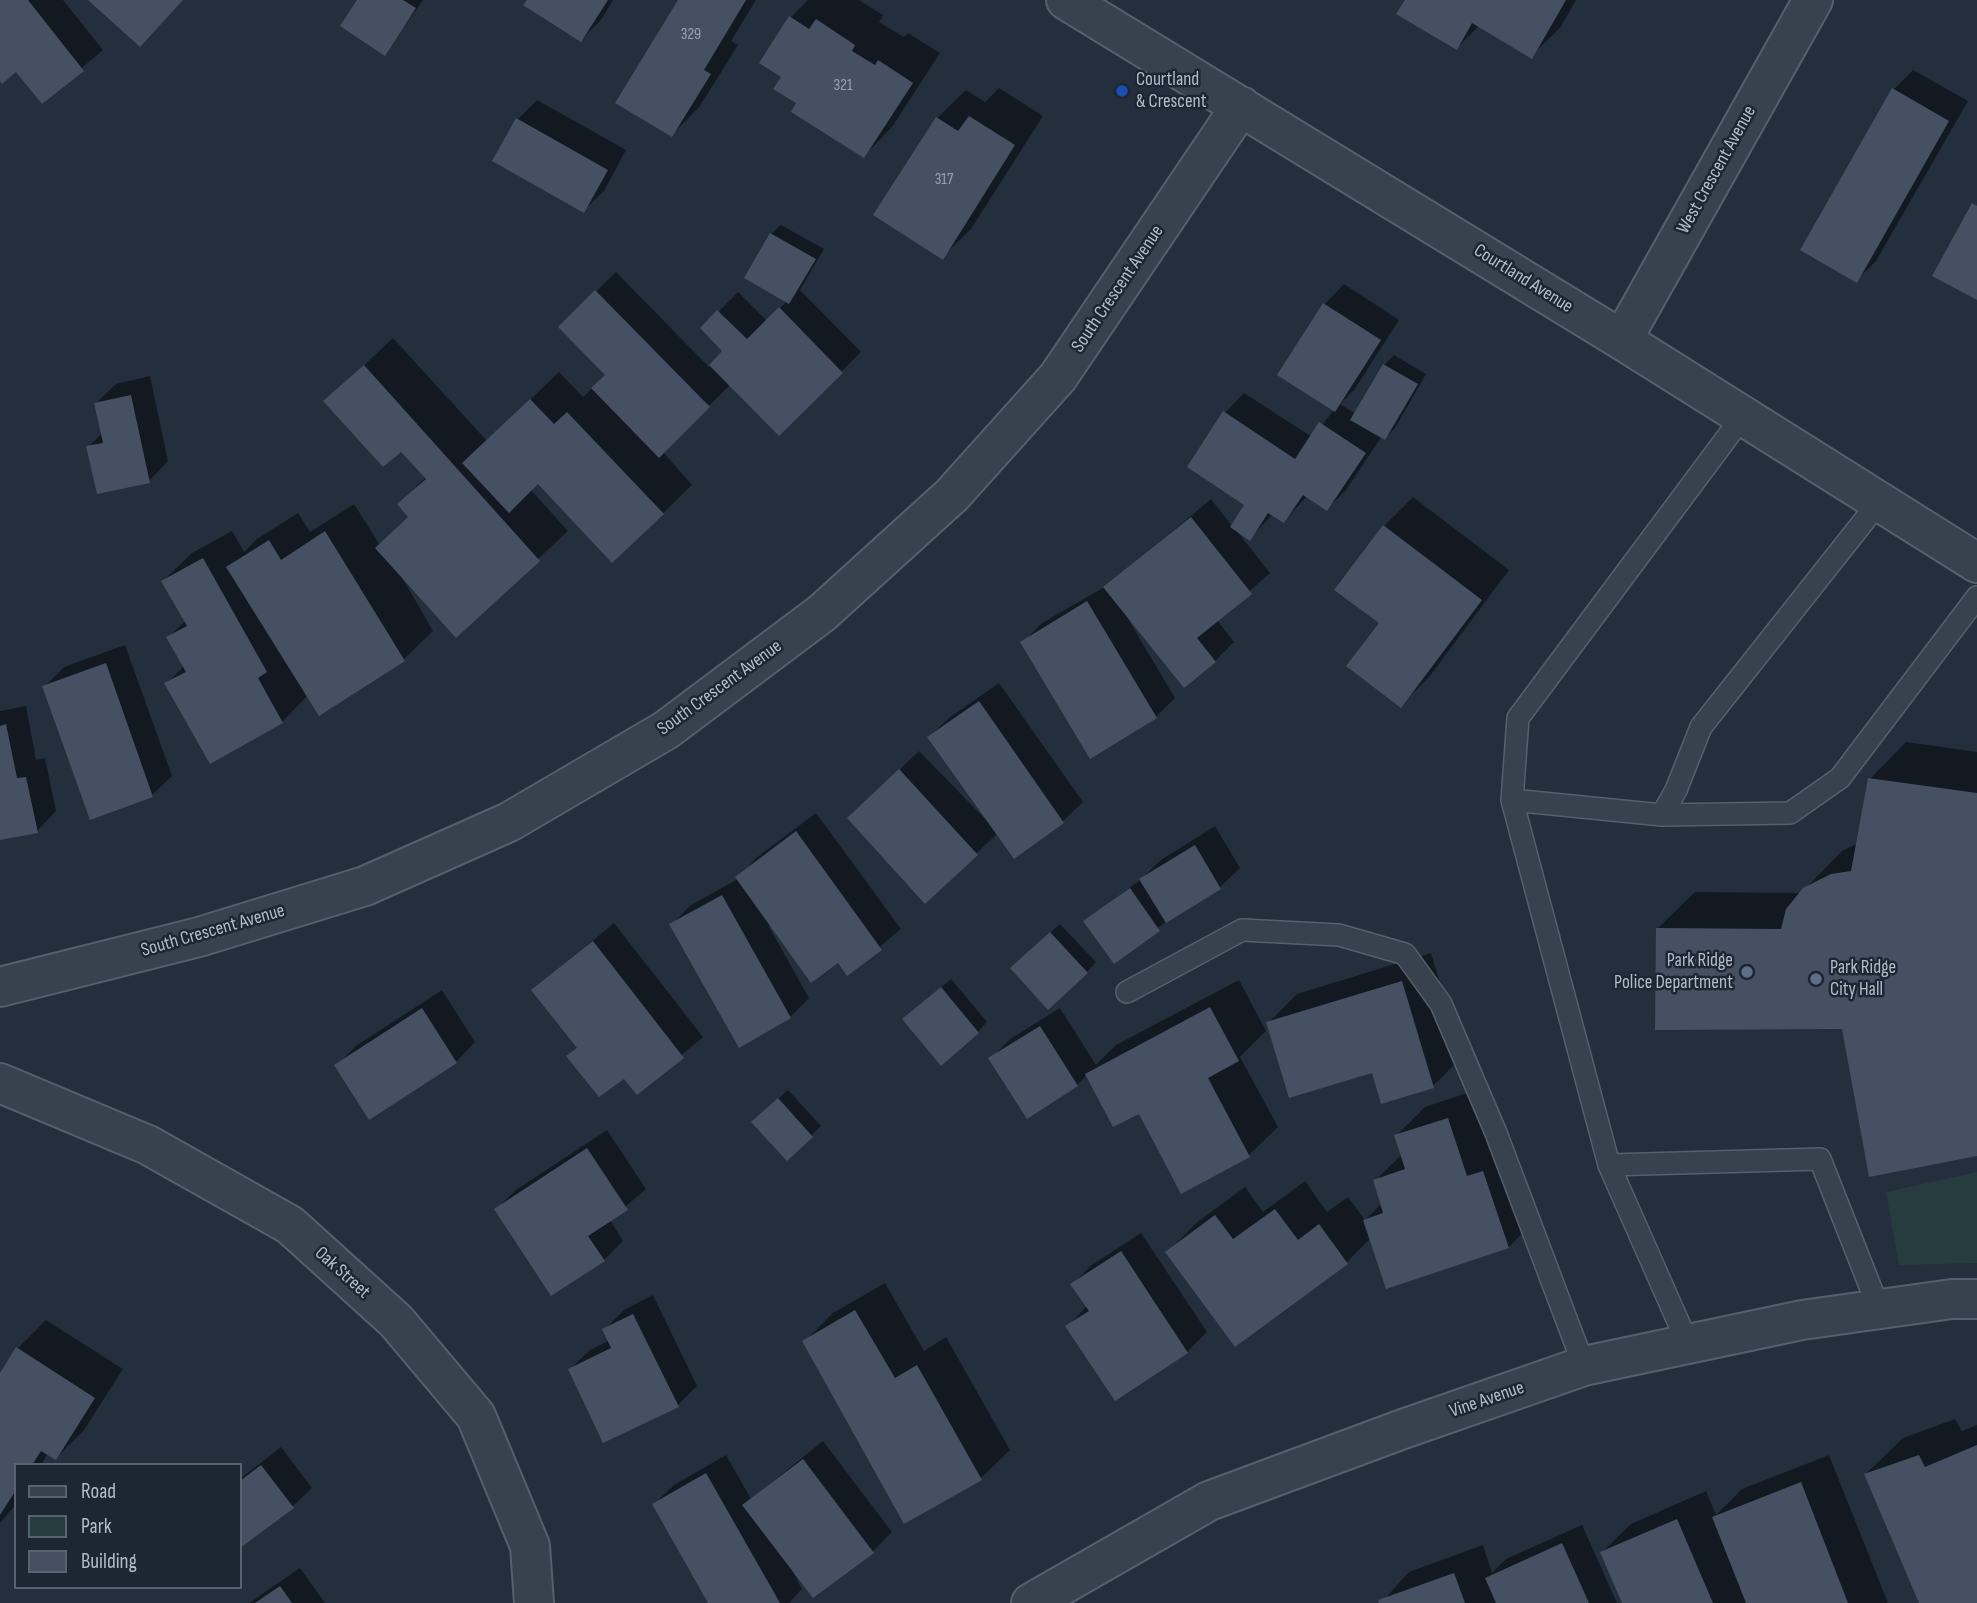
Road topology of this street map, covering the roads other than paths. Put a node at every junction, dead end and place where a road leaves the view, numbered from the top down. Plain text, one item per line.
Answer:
1 (1066, 0) edge
2 (1813, 0) edge
3 (1241, 106) junction
4 (1622, 340) junction
5 (1743, 416) junction
6 (1879, 502) junction
7 (1977, 563) edge
8 (1977, 597) edge
9 (1513, 800) junction
10 (1661, 815) junction
11 (0, 987) edge
12 (1128, 992) dead end
13 (0, 1083) edge
14 (1609, 1165) junction
15 (1977, 1299) edge
16 (1879, 1309) junction
17 (1688, 1343) junction
18 (1584, 1366) junction
19 (534, 1603) edge
20 (1031, 1603) edge

1 - 3 street, Courtland Avenue
2 - 4 street, West Crescent Avenue
3 - 4 street, Courtland Avenue
3 - 11 street, South Crescent Avenue
4 - 5 street, Courtland Avenue
5 - 6 street, Courtland Avenue
5 - 9 lane
6 - 7 street, Courtland Avenue
6 - 10 lane
8 - 10 lane
9 - 10 lane
9 - 14 lane
12 - 18 lane
13 - 19 street, Oak Street
14 - 16 lane
14 - 17 lane
15 - 16 street, Vine Avenue
16 - 17 street, Vine Avenue
17 - 18 street, Vine Avenue
18 - 20 street, Vine Avenue

